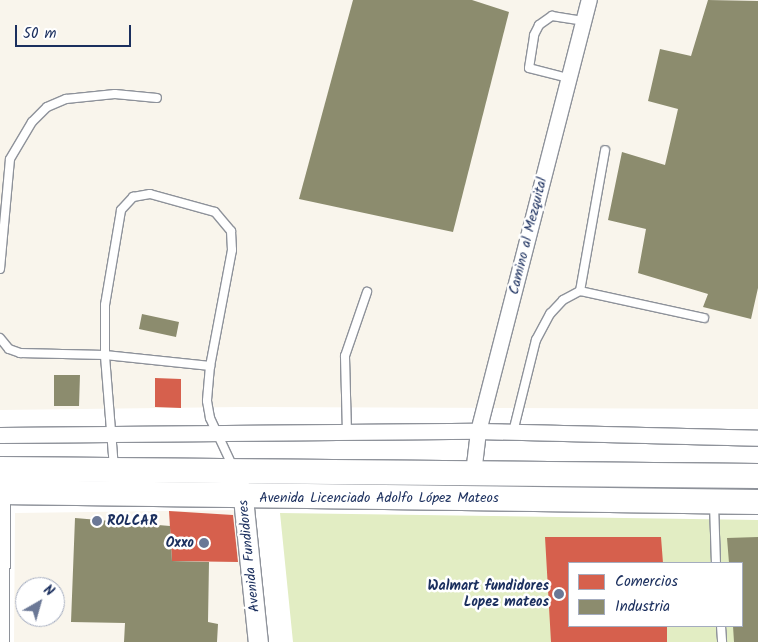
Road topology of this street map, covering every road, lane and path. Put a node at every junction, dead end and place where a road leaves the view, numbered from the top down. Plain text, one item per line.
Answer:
1 (589, 0) edge
2 (585, 20) junction
3 (568, 78) junction
4 (156, 98) dead end
5 (605, 150) dead end
6 (0, 269) edge
7 (580, 291) junction
8 (367, 292) dead end
9 (704, 318) dead end
10 (0, 338) edge
11 (105, 355) junction
12 (210, 366) junction
13 (478, 431) junction
14 (513, 432) junction
15 (220, 434) junction
16 (346, 434) junction
17 (0, 435) edge
18 (113, 435) junction
19 (758, 438) edge
20 (0, 469) edge
21 (114, 469) junction
22 (235, 471) junction
23 (473, 473) junction
24 (758, 476) edge
25 (1, 492) edge
26 (243, 498) junction
27 (714, 502) junction
28 (758, 502) edge
29 (1, 553) edge
30 (716, 562) edge
31 (1, 599) edge
32 (721, 627) edge
33 (1, 642) edge
34 (258, 642) edge
35 (722, 642) edge

1 - 2 street, Camino al Mezquital
2 - 3 street, Camino al Mezquital
2 - 3 lane
3 - 13 street, Camino al Mezquital
4 - 6 lane
5 - 7 lane
7 - 9 lane
7 - 14 lane
8 - 16 lane
10 - 11 lane
11 - 12 lane
11 - 12 lane
11 - 18 lane
12 - 15 lane
13 - 14 street
13 - 16 street
13 - 23 street, Camino al Mezquital
14 - 19 street
15 - 16 street
15 - 18 street
15 - 22 lane
17 - 18 street
18 - 21 lane
20 - 21 main road, Avenida Licenciado Adolfo López Mateos
21 - 22 main road, Avenida Licenciado Adolfo López Mateos
22 - 23 main road, Avenida Licenciado Adolfo López Mateos
22 - 26 street, Avenida Fundidores
23 - 24 main road, Avenida Licenciado Adolfo López Mateos
25 - 26 main road, Avenida Licenciado Adolfo López Mateos
25 - 29 street
26 - 27 main road, Avenida Licenciado Adolfo López Mateos
26 - 34 street, Avenida Fundidores
27 - 28 main road, Avenida Licenciado Adolfo López Mateos
27 - 30 lane
29 - 31 street
31 - 33 street
32 - 35 lane

